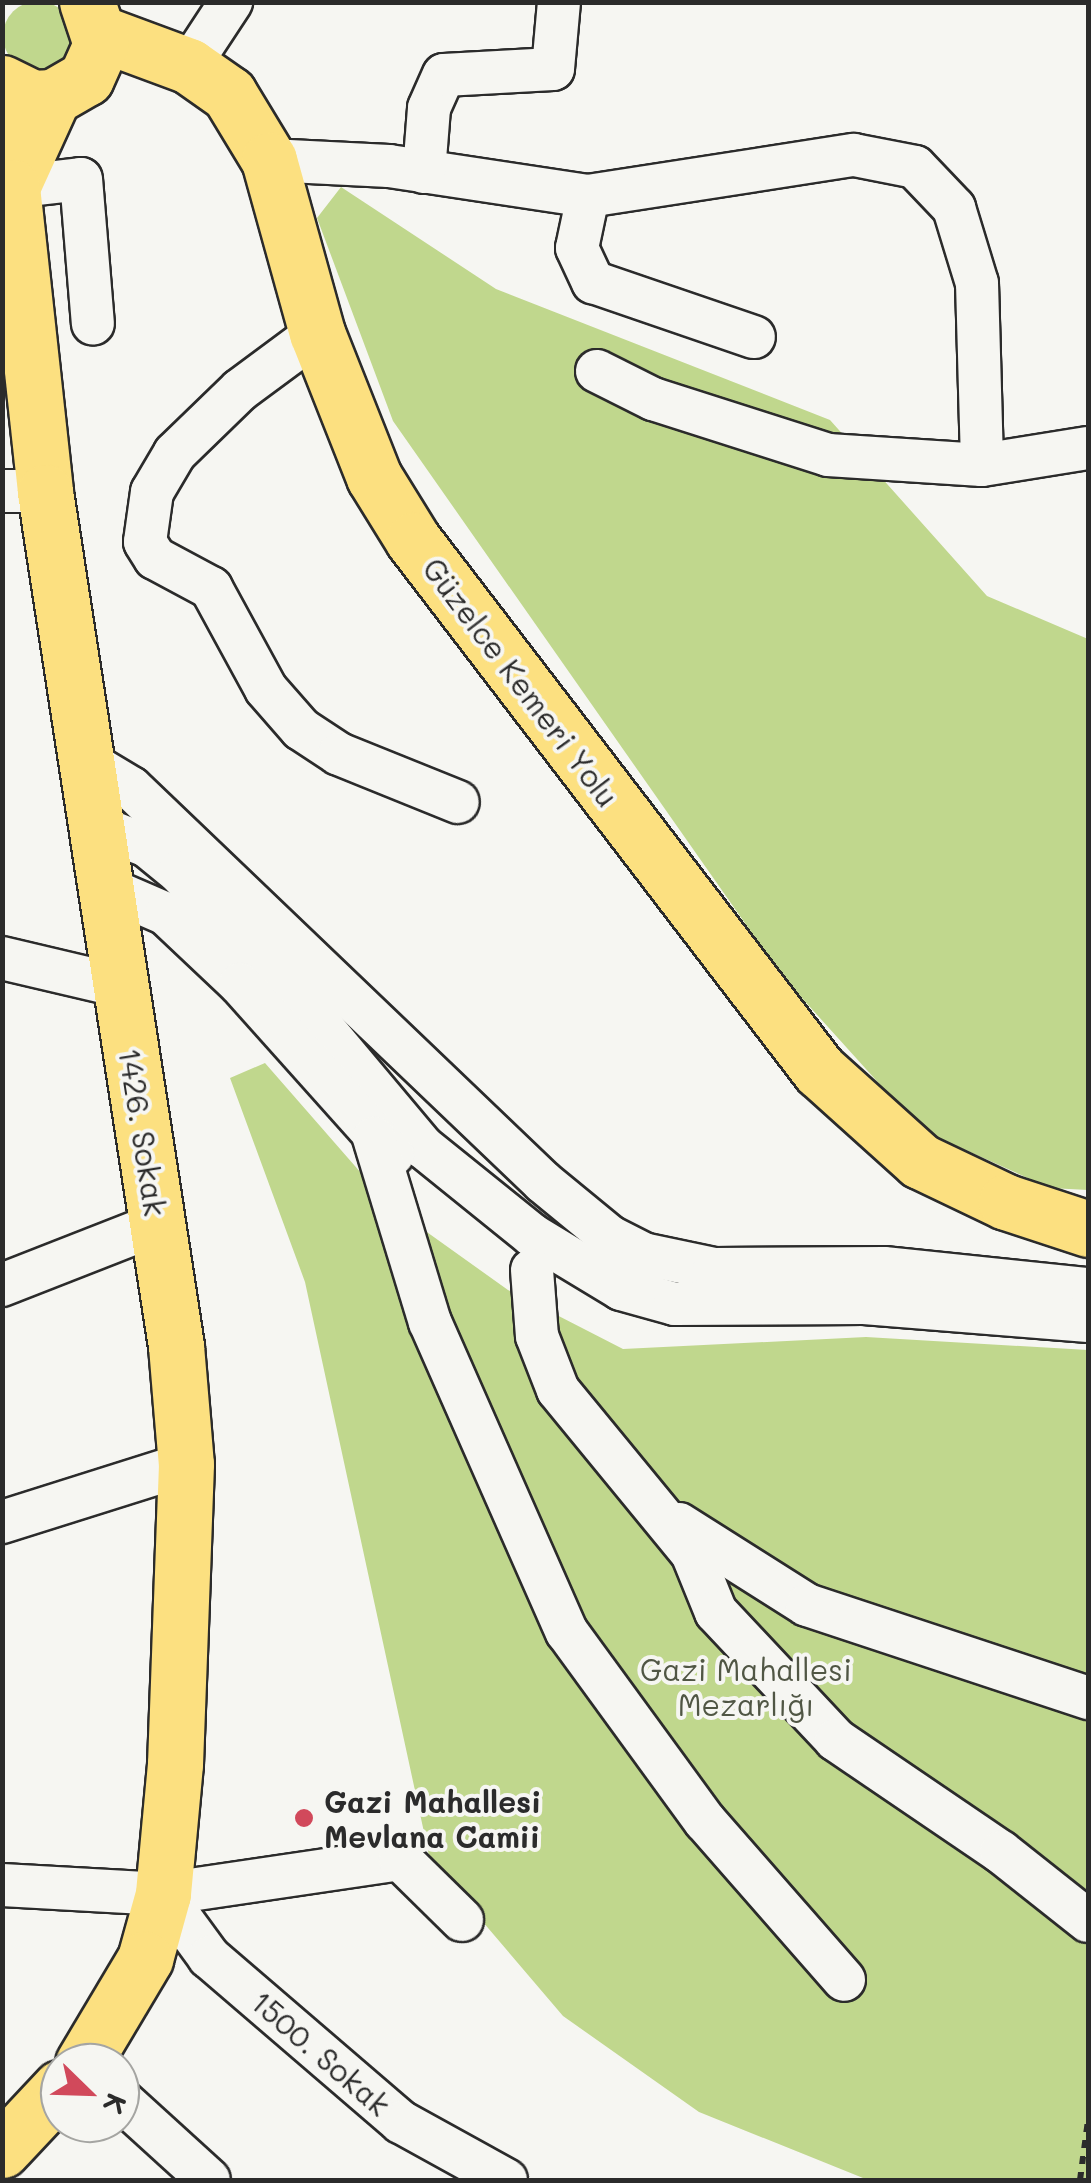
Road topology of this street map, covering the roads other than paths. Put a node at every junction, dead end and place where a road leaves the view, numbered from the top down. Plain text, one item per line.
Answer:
1 (231, 2) edge
2 (559, 2) edge
3 (94, 18) edge
4 (189, 66) junction
5 (19, 97) edge
6 (268, 160) junction
7 (424, 172) junction
8 (12, 187) junction
9 (588, 196) junction
10 (94, 324) dead end
11 (317, 332) junction
12 (754, 337) dead end
13 (597, 371) dead end
14 (1088, 448) edge
15 (982, 466) junction
16 (24, 492) edge
17 (86, 769) junction
18 (458, 802) dead end
19 (96, 826) junction
20 (104, 887) junction
21 (2, 958) edge
22 (120, 986) junction
23 (374, 1138) junction
24 (543, 1182) junction
25 (158, 1224) junction
26 (1088, 1229) edge
27 (532, 1252) junction
28 (2, 1284) edge
29 (1088, 1289) edge
30 (1088, 1321) edge
31 (186, 1464) junction
32 (654, 1506) junction
33 (2, 1522) edge
34 (1088, 1698) edge
35 (2, 1885) edge
36 (163, 1894) junction
37 (462, 1920) dead end
38 (1088, 1921) edge
39 (844, 1980) dead end
40 (95, 2043) edge
41 (40, 2109) edge
42 (140, 2117) edge
43 (2, 2150) edge
44 (208, 2180) edge
45 (506, 2180) edge

1 - 4 street
2 - 7 street
3 - 4 main road, Güzelce Kemeri Yolu
3 - 5 main road
4 - 6 main road, Güzelce Kemeri Yolu
5 - 8 main road, 1426. Sokak
6 - 7 street
6 - 11 main road, Güzelce Kemeri Yolu
7 - 9 street
8 - 10 street
8 - 16 main road, 1426. Sokak
9 - 12 street
9 - 15 street
11 - 18 street
11 - 26 main road, Güzelce Kemeri Yolu
13 - 15 street
14 - 15 street
16 - 17 main road, 1426. Sokak
17 - 19 main road, 1426. Sokak
17 - 24 street
19 - 20 main road, 1426. Sokak
19 - 27 street
20 - 22 main road, 1426. Sokak
20 - 23 street
21 - 22 street
22 - 25 main road, 1426. Sokak
23 - 27 street
23 - 39 street
24 - 27 street
24 - 29 street
25 - 28 street
25 - 31 main road, 1426. Sokak
27 - 30 street
27 - 32 street
31 - 33 street
31 - 36 main road, 1426. Sokak
32 - 34 street
32 - 38 street
35 - 36 street
36 - 37 street
36 - 40 main road, 1426. Sokak
36 - 45 street, 1500. Sokak
41 - 43 main road
42 - 44 street

